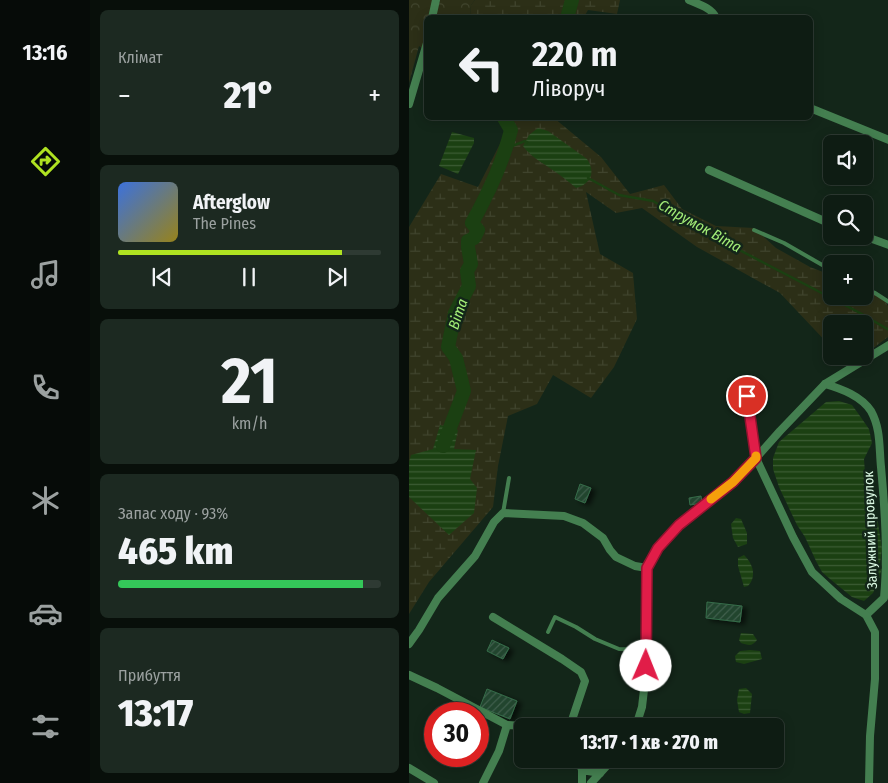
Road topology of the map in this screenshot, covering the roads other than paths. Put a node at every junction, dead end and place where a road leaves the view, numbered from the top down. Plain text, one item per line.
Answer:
1 (436, 0) edge
2 (689, 0) edge
3 (433, 15) edge
4 (715, 15) edge
5 (424, 53) edge
6 (409, 104) edge
7 (813, 109) edge
8 (888, 140) edge
9 (709, 170) dead end
10 (823, 220) edge
11 (754, 230) dead end
12 (873, 239) edge
13 (888, 245) edge
14 (823, 265) edge
15 (873, 292) edge
16 (888, 302) edge
17 (888, 345) edge
18 (825, 384) junction
19 (745, 388) dead end
20 (884, 452) edge
21 (756, 458) junction
22 (509, 478) dead end
23 (503, 513) junction
24 (647, 568) junction
25 (886, 598) edge
26 (866, 614) junction
27 (493, 617) dead end
28 (548, 632) dead end
29 (409, 644) edge
30 (647, 650) junction
31 (409, 675) edge
32 (573, 718) edge
33 (638, 718) edge
34 (507, 725) junction
35 (514, 725) edge
36 (409, 768) edge
37 (605, 768) edge
38 (582, 770) joint
39 (600, 773) junction
40 (434, 783) edge
41 (483, 783) edge
42 (582, 783) edge
43 (591, 783) edge
44 (869, 783) edge

1 - 3 street
2 - 4 street
5 - 6 street
7 - 8 street
9 - 10 street
11 - 14 lane
12 - 13 street
15 - 16 lane
17 - 18 street
18 - 20 street, Залужний провулок
18 - 21 street
19 - 21 lane
20 - 25 street, Залужний провулок
21 - 24 street
21 - 26 street
22 - 23 lane
23 - 24 street
23 - 29 street
24 - 30 street
25 - 26 street, Залужний провулок
26 - 44 street
27 - 32 street
28 - 30 lane
30 - 33 street
31 - 34 street
34 - 35 street
34 - 41 street
36 - 40 street
37 - 39 street
38 - 39 street
38 - 42 street
39 - 43 street

